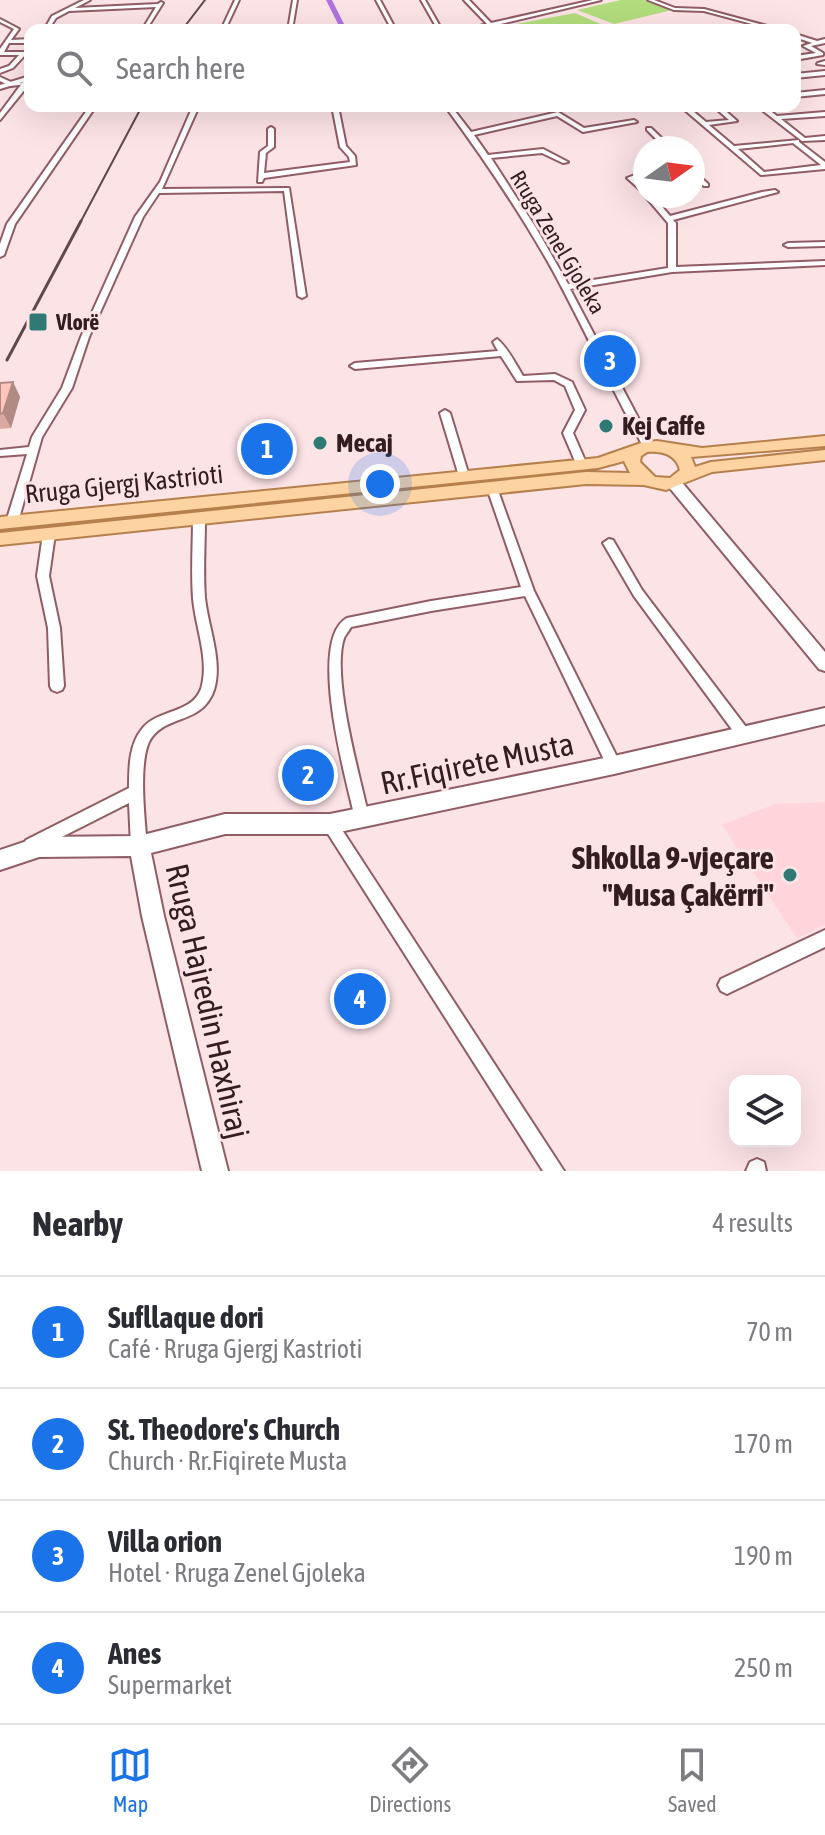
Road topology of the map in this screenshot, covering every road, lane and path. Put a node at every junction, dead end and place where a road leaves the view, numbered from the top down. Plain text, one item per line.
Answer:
1 (88, 0) edge
2 (237, 0) edge
3 (295, 0) edge
4 (378, 0) edge
5 (423, 0) edge
6 (466, 0) edge
7 (599, 0) edge
8 (650, 0) edge
9 (67, 1) edge
10 (558, 1) edge
11 (161, 2) edge
12 (78, 6) junction
13 (567, 7) junction
14 (69, 10) junction
15 (0, 20) edge
16 (50, 24) edge
17 (148, 24) edge
18 (226, 24) edge
19 (291, 24) edge
20 (391, 24) edge
21 (437, 24) edge
22 (489, 24) edge
23 (494, 24) edge
24 (757, 24) edge
25 (801, 37) edge
26 (825, 41) edge
27 (813, 42) junction
28 (24, 43) edge
29 (24, 48) edge
30 (3, 49) edge
31 (24, 53) edge
32 (823, 54) edge
33 (24, 56) edge
34 (801, 57) edge
35 (0, 71) edge
36 (825, 73) edge
37 (801, 75) edge
38 (0, 79) edge
39 (24, 80) edge
40 (10, 84) junction
41 (24, 86) edge
42 (0, 87) edge
43 (825, 92) edge
44 (801, 94) edge
45 (89, 112) edge
46 (193, 112) edge
47 (336, 112) edge
48 (453, 112) edge
49 (690, 112) edge
50 (723, 112) edge
51 (768, 112) edge
52 (825, 114) edge
53 (0, 118) edge
54 (776, 118) junction
55 (634, 122) dead end
56 (704, 124) junction
57 (271, 129) dead end
58 (649, 129) dead end
59 (471, 134) junction
60 (656, 136) edge
61 (825, 138) edge
62 (804, 140) junction
63 (794, 141) junction
64 (731, 148) junction
65 (486, 157) junction
66 (565, 162) dead end
67 (825, 166) edge
68 (260, 176) junction
69 (259, 189) junction
70 (157, 191) junction
71 (775, 192) dead end
72 (660, 208) edge
73 (670, 218) junction
74 (0, 224) edge
75 (11, 224) junction
76 (825, 244) edge
77 (788, 245) dead end
78 (0, 255) edge
79 (825, 263) edge
80 (672, 270) junction
81 (566, 287) junction
82 (302, 296) dead end
83 (497, 342) dead end
84 (505, 353) junction
85 (355, 366) dead end
86 (445, 413) dead end
87 (825, 441) edge
88 (33, 450) junction
89 (641, 450) junction
90 (674, 451) junction
91 (0, 453) edge
92 (825, 455) edge
93 (582, 465) junction
94 (464, 476) junction
95 (646, 479) junction
96 (680, 480) junction
97 (492, 488) junction
98 (199, 518) junction
99 (6, 522) edge
100 (49, 534) junction
101 (0, 539) edge
102 (609, 543) dead end
103 (528, 591) junction
104 (825, 664) edge
105 (57, 686) dead end
106 (825, 716) edge
107 (744, 735) junction
108 (614, 765) junction
109 (137, 791) junction
110 (362, 818) junction
111 (330, 824) junction
112 (139, 846) junction
113 (9, 856) edge
114 (825, 938) edge
115 (727, 985) dead end
116 (215, 1171) edge
117 (554, 1171) edge

1 - 12 street
2 - 18 street
3 - 19 street
4 - 20 street
5 - 21 street
6 - 22 street
7 - 13 street
8 - 24 street
9 - 12 street
10 - 13 street
11 - 14 street
11 - 17 street
12 - 14 street
13 - 23 street
14 - 16 street
15 - 30 street
25 - 27 street
26 - 27 street
27 - 32 street
28 - 30 street
29 - 30 street
30 - 31 street
32 - 34 street
33 - 35 street
36 - 37 street
38 - 40 street
39 - 40 street
40 - 42 street
41 - 53 street
43 - 44 street
45 - 75 street
46 - 70 street
47 - 68 street
48 - 59 street, Rruga Zenel Gjoleka
49 - 56 street
50 - 56 street
51 - 54 street
52 - 54 street
54 - 62 street
55 - 59 street
56 - 64 street
57 - 68 street
58 - 60 street
59 - 65 street, Rruga Zenel Gjoleka
61 - 62 street
62 - 63 street
63 - 64 street
63 - 67 street
64 - 67 street
65 - 66 street
65 - 81 street, Rruga Zenel Gjoleka
68 - 69 street
69 - 70 street
69 - 82 street
70 - 88 street
71 - 73 street
72 - 73 street
73 - 80 street
74 - 75 street
75 - 78 street
76 - 77 street
79 - 80 street
80 - 81 street
81 - 89 street, Rruga Zenel Gjoleka
83 - 84 street
84 - 85 street
84 - 93 street
86 - 94 street
87 - 90 main road
88 - 91 street
88 - 99 street
89 - 90 main road
89 - 93 main road, Rruga Gjergj Kastrioti
89 - 95 main road
90 - 96 main road
92 - 96 main road
93 - 94 main road, Rruga Gjergj Kastrioti
94 - 99 main road, Rruga Gjergj Kastrioti
95 - 96 main road, Rruga Gjergj Kastrioti
95 - 97 main road, Rruga Gjergj Kastrioti
96 - 104 street
97 - 98 main road, Rruga Gjergj Kastrioti
97 - 103 street
98 - 100 main road, Rruga Gjergj Kastrioti
98 - 109 street
100 - 101 main road, Rruga Gjergj Kastrioti
100 - 105 street
102 - 107 street
103 - 108 street
103 - 110 street
106 - 107 street, Rr.Fiqirete Musta
107 - 108 street, Rr.Fiqirete Musta
108 - 110 street, Rr.Fiqirete Musta
109 - 112 street
109 - 113 street
110 - 111 street, Rr.Fiqirete Musta
111 - 112 street, Rr.Fiqirete Musta
111 - 117 street
112 - 113 street, Rr.Fiqirete Musta
112 - 116 street, Rruga Hajredin Haxhiraj
114 - 115 street

